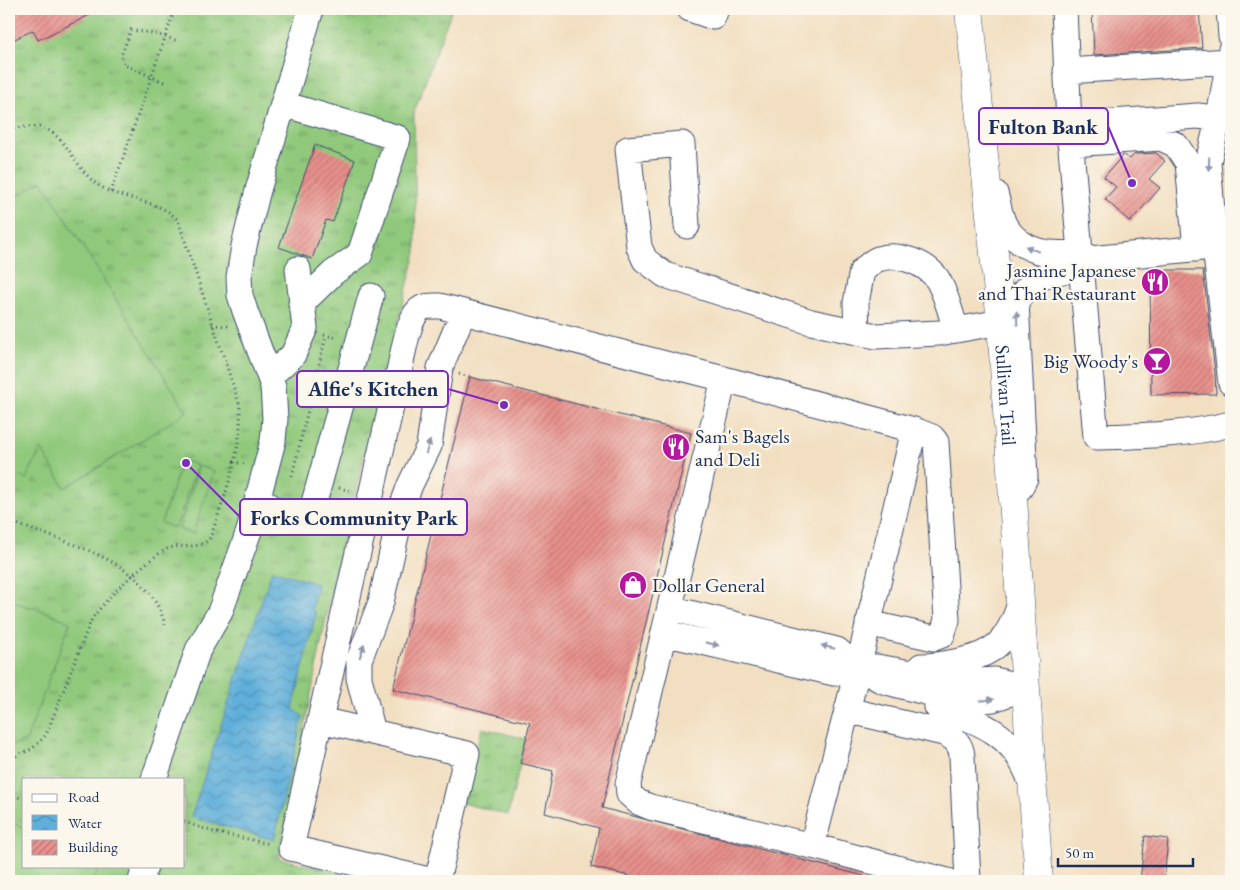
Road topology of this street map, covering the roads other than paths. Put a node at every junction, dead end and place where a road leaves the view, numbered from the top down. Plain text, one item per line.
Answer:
1 (311, 9) edge
2 (690, 9) edge
3 (716, 9) edge
4 (969, 9) edge
5 (1064, 9) edge
6 (1229, 9) edge
7 (1231, 36) edge
8 (1230, 62) edge
9 (1067, 78) junction
10 (283, 104) junction
11 (1225, 118) edge
12 (1069, 135) junction
13 (984, 157) junction
14 (688, 226) dead end
15 (1206, 248) junction
16 (1081, 260) junction
17 (298, 269) dead end
18 (371, 296) dead end
19 (301, 304) junction
20 (464, 314) junction
21 (1000, 322) junction
22 (956, 330) junction
23 (858, 332) junction
24 (270, 376) junction
25 (724, 379) junction
26 (1231, 384) edge
27 (1231, 424) edge
28 (914, 430) junction
29 (367, 485) junction
30 (410, 485) junction
31 (259, 499) junction
32 (1012, 503) junction
33 (1019, 607) junction
34 (670, 608) junction
35 (868, 623) junction
36 (664, 633) junction
37 (858, 668) junction
38 (328, 683) junction
39 (1025, 688) junction
40 (362, 691) junction
41 (847, 710) junction
42 (320, 720) junction
43 (373, 732) junction
44 (154, 778) edge
45 (1032, 782) junction
46 (812, 846) junction
47 (145, 868) edge
48 (944, 880) edge
49 (142, 881) edge
50 (435, 881) edge
51 (1039, 881) edge

1 - 10 street
2 - 3 street
4 - 13 main road, Sullivan Trail
5 - 9 street
6 - 7 street
8 - 9 street
8 - 11 street
9 - 12 street
10 - 19 street
10 - 24 street
11 - 12 street
11 -> 15 street
12 - 15 street
12 - 16 street
16 -> 13 street
13 - 21 main road, Sullivan Trail
14 - 23 street
15 - 16 street
15 - 26 street
16 - 27 street
32 -> 16 street
17 - 19 street
18 - 31 street
19 - 24 street
20 - 25 street
20 - 29 street
30 -> 20 street
21 - 22 street
21 - 32 main road, Sullivan Trail
22 - 23 street
22 - 23 street
24 - 31 street
25 - 28 street
25 - 34 street
28 - 35 street
28 - 35 street
29 - 30 street
29 - 38 street
40 -> 30 street
31 - 44 street
32 - 33 main road, Sullivan Trail
33 - 37 street
33 - 39 main road, Sullivan Trail
34 - 36 street
37 -> 34 street
35 - 37 street
36 -> 37 street
36 - 46 street
37 - 39 street
37 - 41 street
37 - 45 street
38 - 40 street
38 - 42 street
39 - 45 main road, Sullivan Trail
40 - 43 street
41 - 46 street
41 - 48 street
42 - 43 street
42 - 50 street
43 - 50 street
45 - 51 main road, Sullivan Trail
46 - 48 street
47 - 49 street

